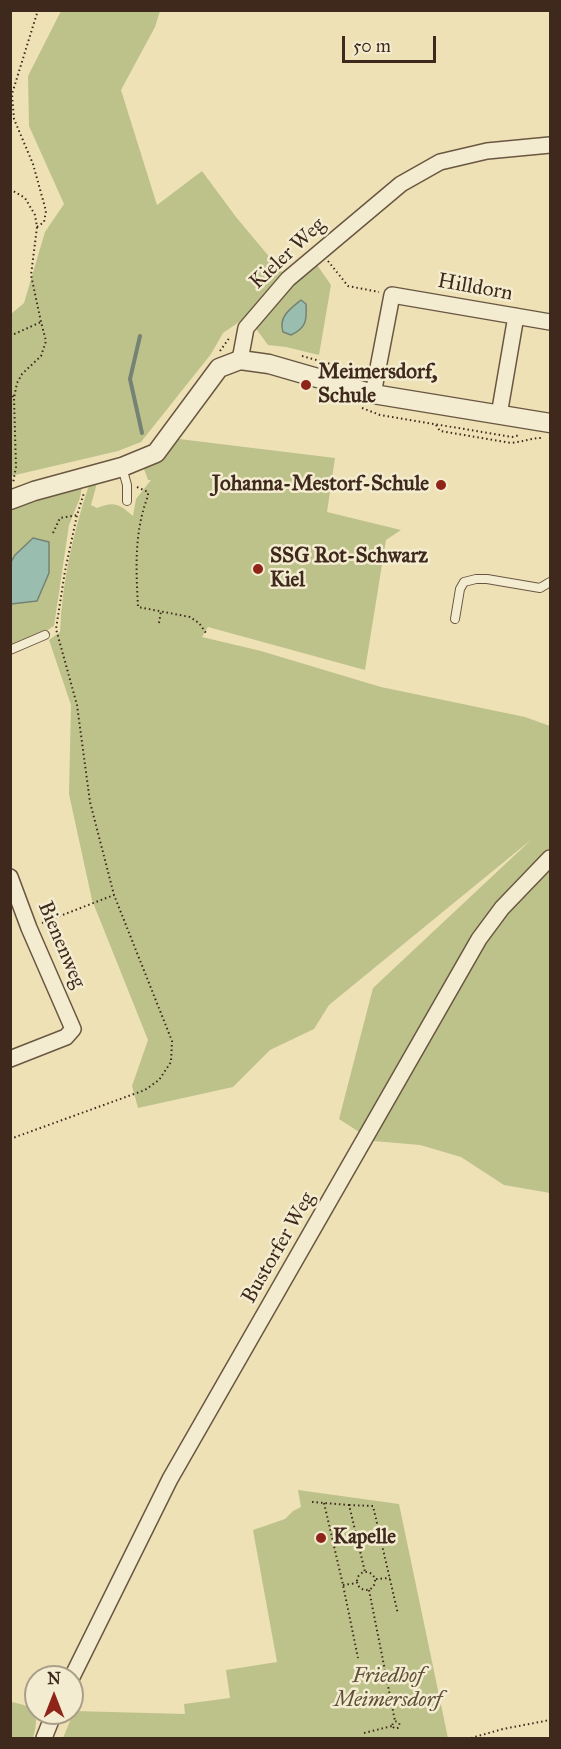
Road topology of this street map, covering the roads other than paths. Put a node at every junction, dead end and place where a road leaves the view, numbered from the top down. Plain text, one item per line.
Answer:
1 (550, 145) edge
2 (516, 316) junction
3 (550, 322) edge
4 (240, 360) junction
5 (373, 394) junction
6 (499, 415) junction
7 (547, 428) edge
8 (122, 467) junction
9 (10, 500) edge
10 (127, 501) dead end
11 (550, 582) edge
12 (455, 619) dead end
13 (45, 635) dead end
14 (10, 650) edge
15 (550, 858) edge
16 (10, 877) edge
17 (10, 1059) edge
18 (78, 1665) edge

1 - 4 street, Kieler Weg
2 - 3 street, Hilldorn
2 - 5 street, Hilldorn
2 - 6 street
4 - 5 street
4 - 8 street
5 - 6 street
6 - 7 street
8 - 9 street
8 - 10 lane
11 - 12 lane
13 - 14 lane
15 - 18 street, Bustorfer Weg
16 - 17 street, Bienenweg

